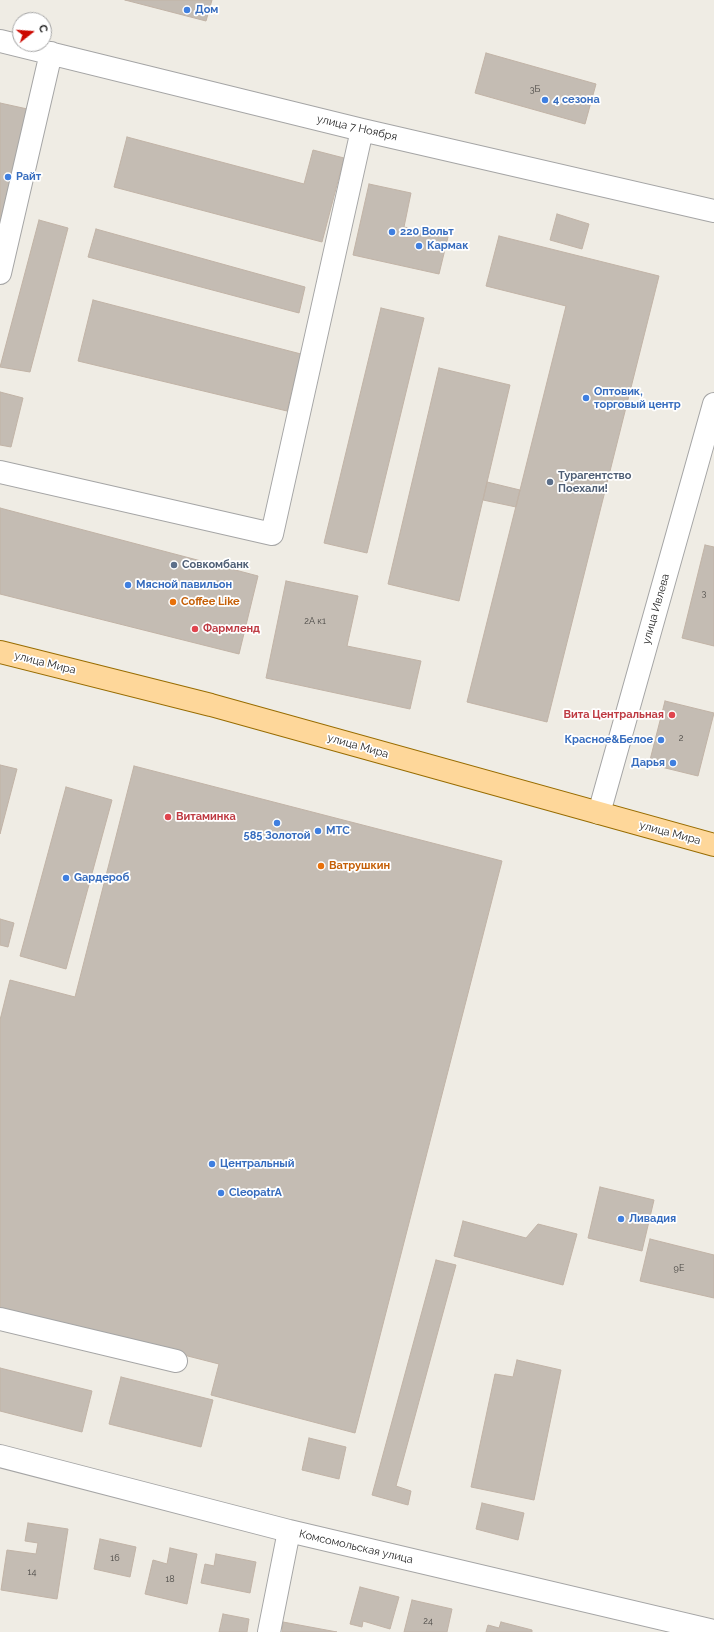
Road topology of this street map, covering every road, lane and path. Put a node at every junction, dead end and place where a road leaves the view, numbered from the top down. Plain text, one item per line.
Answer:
1 (0, 41) edge
2 (51, 53) junction
3 (362, 130) junction
4 (714, 211) edge
5 (0, 273) edge
6 (714, 404) edge
7 (0, 472) edge
8 (0, 652) edge
9 (599, 813) junction
10 (714, 845) edge
11 (0, 1319) edge
12 (176, 1361) dead end
13 (0, 1456) edge
14 (289, 1531) junction
15 (714, 1631) edge
16 (269, 1632) edge

1 - 2 street, улица 7 Ноября
2 - 3 street, улица 7 Ноября
2 - 5 street
3 - 4 street, улица 7 Ноября
3 - 7 street
6 - 9 street, улица Ивлева
8 - 9 main road, улица Мира
9 - 10 main road, улица Мира
11 - 12 street
13 - 14 street, Комсомольская улица
14 - 15 street, Комсомольская улица
14 - 16 street

